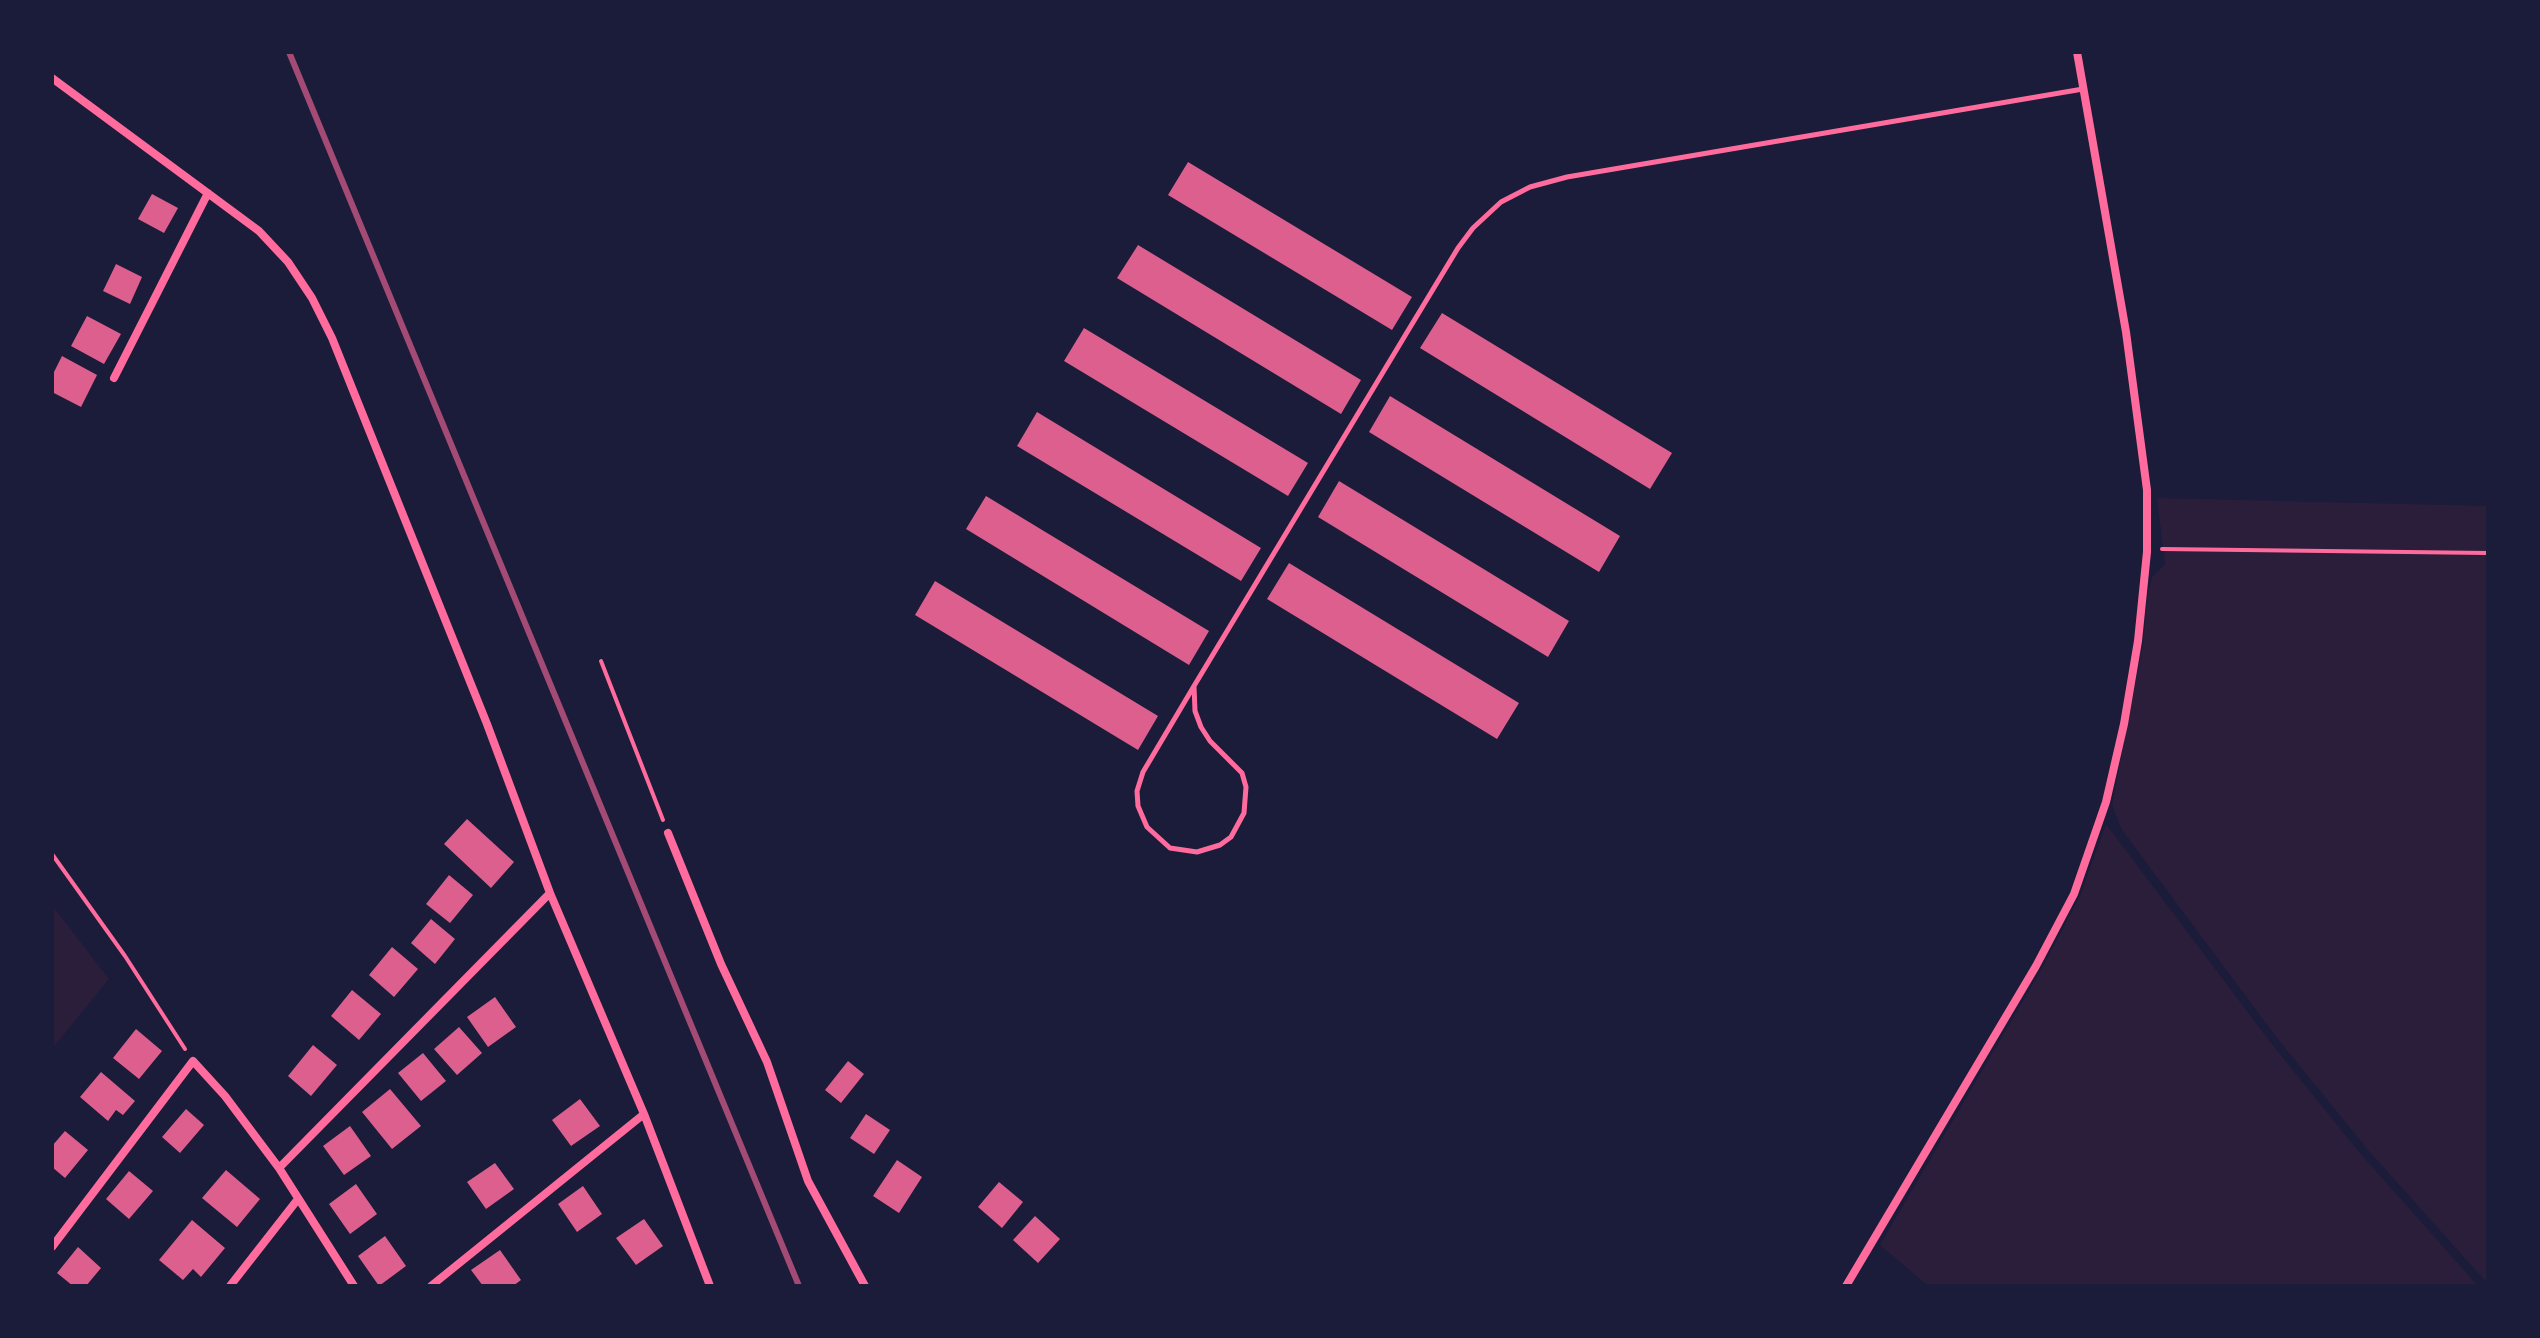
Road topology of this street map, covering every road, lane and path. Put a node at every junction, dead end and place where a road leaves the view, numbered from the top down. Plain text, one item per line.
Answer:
1 (2077, 52) edge
2 (52, 78) edge
3 (2083, 89) junction
4 (208, 193) junction
5 (114, 378) dead end
6 (2147, 548) junction
7 (2488, 553) edge
8 (601, 661) dead end
9 (1194, 686) junction
10 (668, 833) joint
11 (52, 854) edge
12 (550, 893) junction
13 (193, 1061) junction
14 (644, 1114) junction
15 (279, 1168) junction
16 (298, 1199) junction
17 (52, 1247) edge
18 (230, 1286) edge
19 (354, 1286) edge
20 (431, 1286) edge
21 (710, 1286) edge
22 (865, 1286) edge
23 (1846, 1286) edge

1 - 3 street
2 - 4 street
3 - 6 street
3 - 9 lane
4 - 5 street
4 - 12 street
6 - 7 path
6 - 23 street
8 - 10 path
9 - 9 lane
10 - 22 street
11 - 13 path
12 - 14 street
12 - 15 street
13 - 15 street
13 - 17 street
14 - 20 street
14 - 21 street
15 - 16 street
16 - 18 street
16 - 19 street

